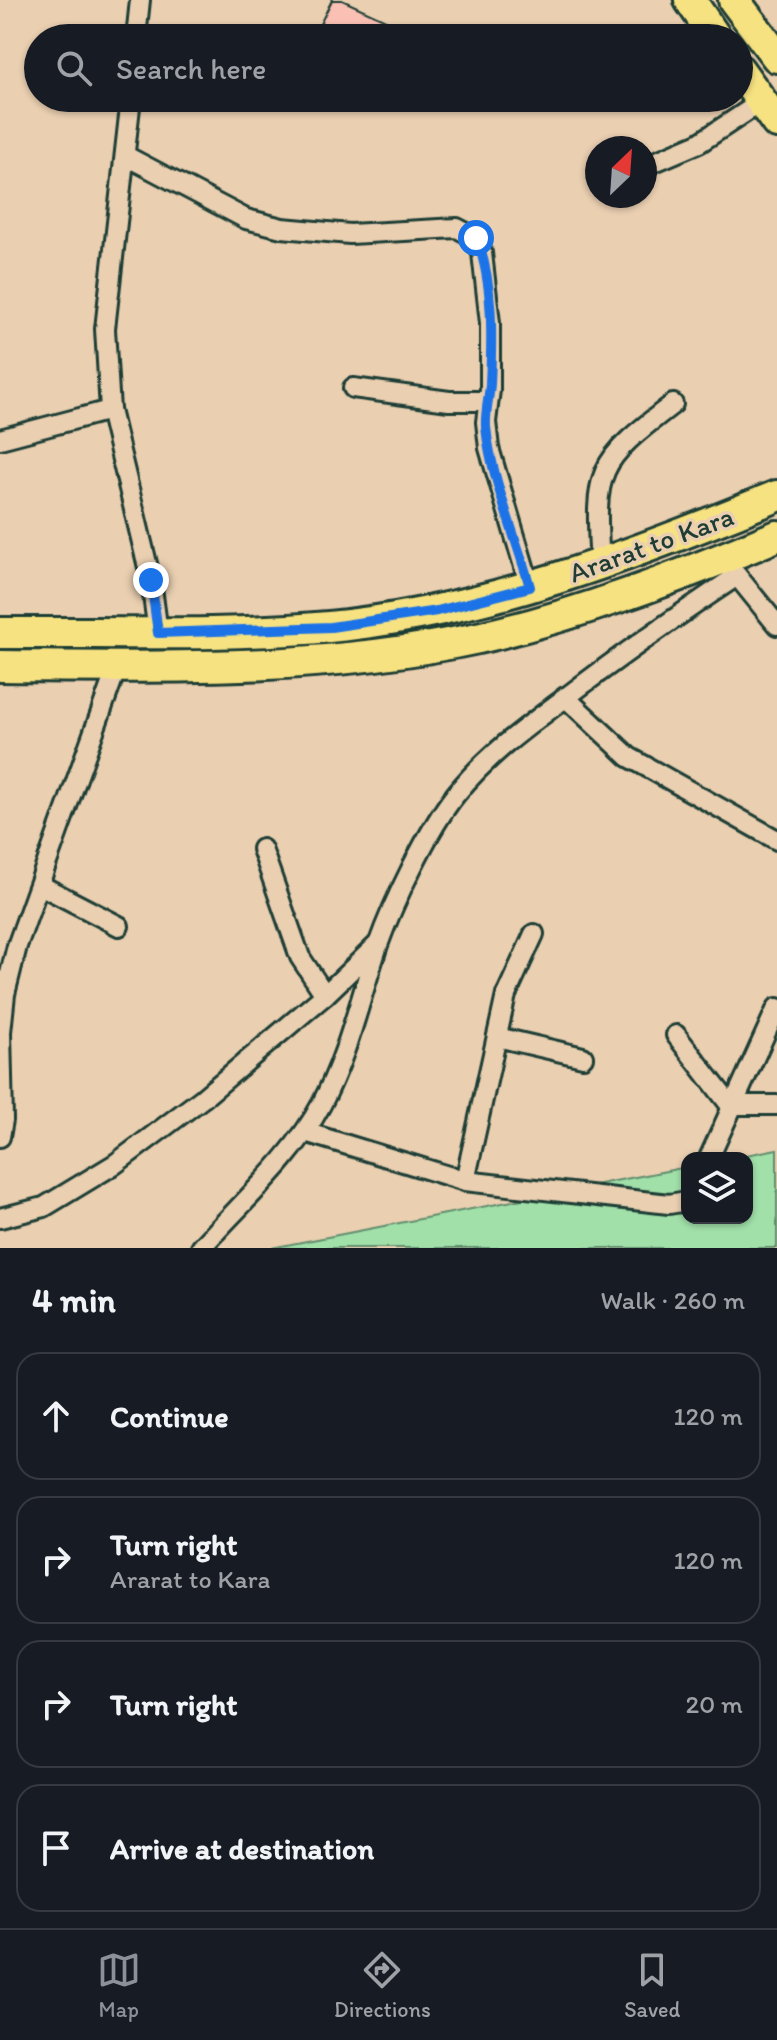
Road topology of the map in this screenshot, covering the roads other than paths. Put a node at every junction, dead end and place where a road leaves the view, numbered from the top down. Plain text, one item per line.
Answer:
1 (140, 0) edge
2 (690, 0) edge
3 (734, 0) edge
4 (137, 24) edge
5 (706, 24) edge
6 (752, 24) edge
7 (753, 25) edge
8 (777, 57) edge
9 (753, 90) edge
10 (130, 112) edge
11 (769, 112) edge
12 (126, 156) junction
13 (657, 161) edge
14 (353, 388) dead end
15 (488, 401) junction
16 (673, 404) dead end
17 (110, 410) junction
18 (0, 439) edge
19 (777, 496) edge
20 (777, 536) edge
21 (600, 566) junction
22 (730, 567) junction
23 (530, 587) junction
24 (777, 625) edge
25 (0, 633) edge
26 (69, 633) junction
27 (158, 633) junction
28 (0, 666) edge
29 (72, 667) junction
30 (117, 667) junction
31 (565, 697) junction
32 (777, 840) edge
33 (262, 849) dead end
34 (40, 885) junction
35 (119, 926) dead end
36 (534, 934) dead end
37 (379, 943) junction
38 (325, 995) junction
39 (777, 1008) edge
40 (676, 1035) dead end
41 (497, 1037) junction
42 (583, 1057) dead end
43 (730, 1105) junction
44 (777, 1105) edge
45 (305, 1132) junction
46 (0, 1137) edge
47 (711, 1152) edge
48 (465, 1181) junction
49 (681, 1202) edge
50 (0, 1218) edge
51 (209, 1246) edge

1 - 4 street
2 - 5 main road
3 - 6 main road
7 - 8 main road
9 - 11 main road
10 - 12 street
11 - 13 street
12 - 15 street
12 - 17 street
14 - 15 street
15 - 23 street
16 - 21 street
17 - 18 street
17 - 27 street
19 - 21 main road, Ararat to Kara
20 - 22 main road, Ararat to Kara
21 - 23 main road, Ararat to Kara
22 - 24 street
22 - 30 main road, Ararat to Kara
22 - 31 street
23 - 27 main road, Ararat to Kara
25 - 26 main road, Ararat to Kara
26 - 27 main road, Ararat to Kara
26 - 29 main road
28 - 29 main road, Ararat to Kara
29 - 30 main road, Ararat to Kara
30 - 34 street
31 - 32 street
31 - 37 street
33 - 38 street
34 - 35 street
34 - 46 street
36 - 41 street
37 - 38 street
37 - 45 street
38 - 50 street
39 - 43 street
40 - 43 street
41 - 42 street
41 - 48 street
43 - 44 street
43 - 47 street
45 - 48 street
45 - 51 street
48 - 49 street

